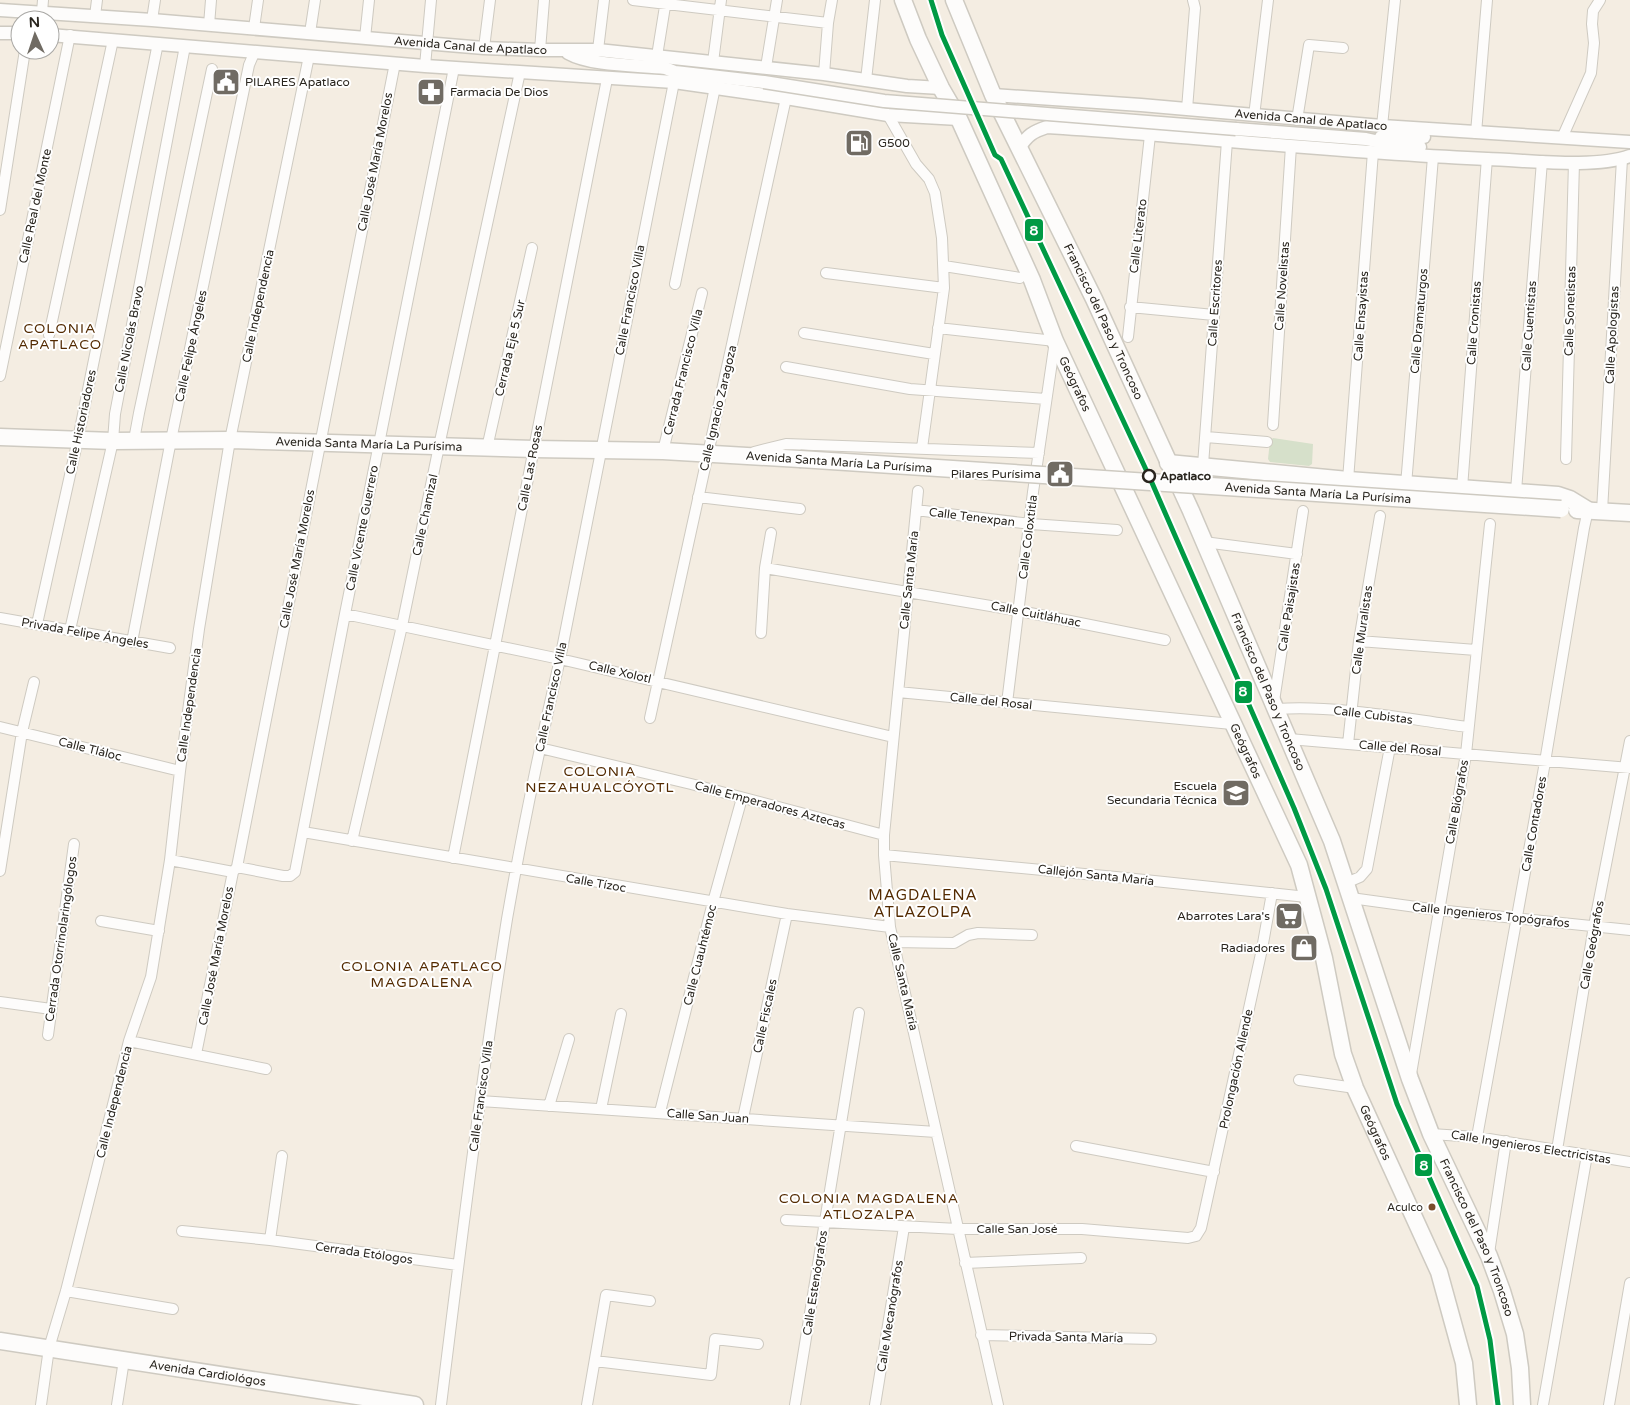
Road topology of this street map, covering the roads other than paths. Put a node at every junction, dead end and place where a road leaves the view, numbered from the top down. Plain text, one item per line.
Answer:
1 (97, 0) edge
2 (154, 0) edge
3 (211, 0) edge
4 (258, 0) edge
5 (315, 0) edge
6 (369, 0) edge
7 (431, 0) edge
8 (490, 0) edge
9 (544, 0) edge
10 (604, 0) edge
11 (633, 0) edge
12 (721, 0) edge
13 (776, 0) edge
14 (832, 0) edge
15 (875, 0) edge
16 (903, 0) edge
17 (954, 0) edge
18 (1193, 0) edge
19 (1268, 0) edge
20 (1395, 0) edge
21 (1488, 0) edge
22 (1600, 0) edge
23 (665, 2) edge
24 (43, 6) edge
25 (0, 10) edge
26 (719, 11) junction
27 (95, 16) junction
28 (774, 17) junction
29 (152, 20) junction
30 (828, 23) junction
31 (208, 25) junction
32 (254, 28) junction
33 (310, 34) junction
34 (60, 35) edge
35 (70, 35) junction
36 (365, 38) junction
37 (113, 40) junction
38 (158, 43) junction
39 (428, 43) junction
40 (185, 46) junction
41 (484, 48) junction
42 (1343, 48) dead end
43 (540, 50) junction
44 (598, 50) junction
45 (256, 51) junction
46 (564, 51) junction
47 (309, 56) junction
48 (657, 56) junction
49 (23, 60) edge
50 (713, 62) junction
51 (395, 63) junction
52 (425, 66) junction
53 (766, 67) junction
54 (454, 68) junction
55 (212, 69) dead end
56 (520, 72) junction
57 (824, 74) junction
58 (570, 75) junction
59 (675, 77) junction
60 (607, 78) junction
61 (866, 80) junction
62 (907, 86) junction
63 (715, 87) junction
64 (941, 88) junction
65 (993, 95) junction
66 (786, 98) junction
67 (1068, 100) junction
68 (1186, 109) junction
69 (892, 115) junction
70 (1254, 116) junction
71 (959, 119) junction
72 (1297, 120) junction
73 (1382, 126) junction
74 (1070, 128) junction
75 (1473, 132) junction
76 (1150, 135) junction
77 (1562, 138) junction
78 (1366, 139) junction
79 (1586, 140) junction
80 (1226, 142) junction
81 (1630, 142) edge
82 (1291, 146) junction
83 (1019, 148) junction
84 (1374, 152) junction
85 (1433, 157) junction
86 (1461, 158) junction
87 (1487, 158) junction
88 (1626, 158) edge
89 (1542, 161) junction
90 (1580, 162) junction
91 (0, 210) edge
92 (532, 248) dead end
93 (944, 266) junction
94 (826, 273) dead end
95 (1020, 278) dead end
96 (675, 284) dead end
97 (944, 288) junction
98 (702, 293) dead end
99 (1130, 307) junction
100 (1214, 316) junction
101 (938, 328) junction
102 (804, 333) dead end
103 (49, 335) dead end
104 (1128, 337) dead end
105 (1055, 341) junction
106 (934, 354) junction
107 (786, 367) dead end
108 (0, 376) edge
109 (929, 391) junction
110 (1046, 399) junction
111 (1273, 425) dead end
112 (0, 437) edge
113 (1206, 437) junction
114 (78, 439) junction
115 (134, 440) junction
116 (171, 440) junction
117 (230, 440) junction
118 (112, 441) junction
119 (1267, 442) dead end
120 (320, 443) junction
121 (378, 444) junction
122 (439, 446) junction
123 (487, 448) junction
124 (922, 448) junction
125 (534, 449) junction
126 (601, 450) junction
127 (663, 451) junction
128 (1039, 453) junction
129 (708, 454) junction
130 (736, 456) junction
131 (1566, 459) dead end
132 (1168, 463) junction
133 (1203, 465) junction
134 (1348, 480) junction
135 (1406, 485) junction
136 (1462, 488) junction
137 (918, 491) dead end
138 (1516, 491) junction
139 (698, 498) junction
140 (800, 509) dead end
141 (916, 510) junction
142 (1595, 511) junction
143 (1303, 512) dead end
144 (1630, 514) edge
145 (1380, 516) dead end
146 (1031, 524) junction
147 (1490, 524) dead end
148 (1117, 530) dead end
149 (771, 533) dead end
150 (1204, 542) junction
151 (1297, 554) junction
152 (765, 568) junction
153 (908, 591) junction
154 (1020, 611) junction
155 (344, 614) junction
156 (0, 618) edge
157 (37, 624) junction
158 (402, 626) junction
159 (70, 630) junction
160 (761, 633) dead end
161 (1165, 640) dead end
162 (1359, 641) junction
163 (132, 642) junction
164 (496, 645) junction
165 (170, 648) dead end
166 (1476, 650) junction
167 (560, 659) junction
168 (34, 682) dead end
169 (658, 682) junction
170 (898, 692) junction
171 (1007, 703) junction
172 (1275, 706) junction
173 (1351, 712) junction
174 (650, 718) dead end
175 (1232, 724) junction
176 (0, 727) edge
177 (1468, 727) junction
178 (22, 732) junction
179 (893, 737) junction
180 (1289, 739) junction
181 (1630, 741) edge
182 (1348, 744) junction
183 (1390, 747) junction
184 (540, 748) junction
185 (1466, 754) junction
186 (1545, 762) junction
187 (1628, 768) edge
188 (180, 770) junction
189 (742, 798) junction
190 (303, 832) junction
191 (884, 835) junction
192 (352, 841) junction
193 (74, 844) dead end
194 (884, 855) junction
195 (453, 858) junction
196 (170, 860) junction
197 (516, 869) junction
198 (235, 870) junction
199 (0, 871) edge
200 (1349, 891) junction
201 (1272, 893) junction
202 (1307, 897) junction
203 (713, 902) junction
204 (1438, 910) junction
205 (787, 914) junction
206 (1517, 918) junction
207 (101, 921) dead end
208 (1594, 926) junction
209 (890, 927) junction
210 (1630, 930) edge
211 (159, 931) junction
212 (1032, 936) dead end
213 (894, 942) junction
214 (0, 1002) edge
215 (51, 1009) junction
216 (859, 1013) dead end
217 (621, 1014) dead end
218 (48, 1035) dead end
219 (569, 1039) dead end
220 (129, 1041) junction
221 (196, 1054) junction
222 (266, 1069) dead end
223 (1410, 1079) junction
224 (1300, 1080) dead end
225 (1355, 1088) junction
226 (480, 1101) junction
227 (549, 1106) junction
228 (601, 1109) junction
229 (660, 1112) junction
230 (743, 1118) junction
231 (842, 1126) junction
232 (936, 1132) junction
233 (1431, 1134) junction
234 (1478, 1137) junction
235 (1506, 1141) junction
236 (1076, 1146) dead end
237 (1558, 1150) junction
238 (1586, 1155) junction
239 (282, 1156) dead end
240 (1630, 1162) edge
241 (1214, 1172) junction
242 (786, 1220) dead end
243 (825, 1223) junction
244 (904, 1227) junction
245 (958, 1229) junction
246 (182, 1231) dead end
247 (1188, 1238) joint
248 (270, 1240) junction
249 (1488, 1256) junction
250 (1081, 1258) dead end
251 (965, 1264) junction
252 (458, 1265) junction
253 (1630, 1283) edge
254 (66, 1291) junction
255 (650, 1301) dead end
256 (173, 1309) dead end
257 (981, 1335) junction
258 (1151, 1339) dead end
259 (0, 1341) edge
260 (758, 1344) dead end
261 (49, 1348) junction
262 (124, 1360) junction
263 (595, 1361) junction
264 (41, 1405) edge
265 (117, 1405) edge
266 (415, 1405) edge
267 (441, 1405) edge
268 (586, 1405) edge
269 (795, 1405) edge
270 (875, 1405) edge
271 (998, 1405) edge
272 (1468, 1405) edge
273 (1522, 1405) edge
274 (1543, 1405) edge
275 (1609, 1405) edge

1 - 27 street
2 - 29 street
3 - 31 street
4 - 32 street
5 - 33 street
6 - 36 street
7 - 39 street
8 - 41 street
9 - 43 street
10 - 44 street
11 - 23 street
12 - 26 street
13 - 28 street
14 - 30 street
15 - 61 street
16 - 64 main road
17 - 65 main road, Francisco del Paso y Troncoso
18 - 68 street
19 - 70 street
20 - 73 street
21 - 75 street
22 - 77 street
23 - 26 street
23 - 48 street
24 - 25 street, Avenida Canal de Apatlaco
24 - 27 street, Avenida Canal de Apatlaco
26 - 28 street
26 - 50 street
27 - 29 street, Avenida Canal de Apatlaco
28 - 30 street
28 - 53 street
29 - 31 street, Avenida Canal de Apatlaco
30 - 57 street
31 - 32 street, Avenida Canal de Apatlaco
32 - 33 street, Avenida Canal de Apatlaco
33 - 36 street, Avenida Canal de Apatlaco
34 - 35 street, Avenida Canal de Apatlaco
35 - 37 street, Avenida Canal de Apatlaco
35 - 108 street, Calle Real del Monte
36 - 39 street, Avenida Canal de Apatlaco
37 - 38 street, Avenida Canal de Apatlaco
37 - 103 street
38 - 40 street, Avenida Canal de Apatlaco
38 - 114 street, Calle Historiadores
39 - 41 street, Avenida Canal de Apatlaco
39 - 52 street
40 - 45 street, Avenida Canal de Apatlaco
40 - 118 street, Calle Nicolás Bravo
41 - 43 street, Avenida Canal de Apatlaco
42 - 72 street
43 - 46 street, Avenida Canal de Apatlaco
44 - 46 street, Avenida Canal de Apatlaco
44 - 48 street, Avenida Canal de Apatlaco
45 - 47 street, Avenida Canal de Apatlaco
45 - 116 street, Calle Felipe Ángeles
46 - 59 street
47 - 51 street, Avenida Canal de Apatlaco
47 - 117 street, Calle Independencia
48 - 50 street, Avenida Canal de Apatlaco
49 - 91 street
50 - 53 street, Avenida Canal de Apatlaco
51 - 52 street, Avenida Canal de Apatlaco
51 - 120 street, Calle José María Morelos
52 - 54 street, Avenida Canal de Apatlaco
53 - 57 street, Avenida Canal de Apatlaco
54 - 56 street, Avenida Canal de Apatlaco
54 - 121 street, Calle Vicente Guerrero
55 - 115 street
56 - 58 street, Avenida Canal de Apatlaco
56 - 122 street, Calle Chamizal
57 - 61 street, Avenida Canal de Apatlaco
58 - 59 street
58 - 60 street, Avenida Canal de Apatlaco
59 - 60 street, Avenida Canal de Apatlaco
59 - 63 street, Avenida Canal de Apatlaco
59 - 78 street, bridge
59 - 126 street, Calle Francisco Villa
60 - 125 street, Calle Las Rosas
61 - 62 street, Avenida Canal de Apatlaco
62 - 64 street, Avenida Canal de Apatlaco
62 - 69 street
63 - 66 street, Avenida Canal de Apatlaco
63 - 96 street
64 - 71 main road
65 - 67 street, Avenida Canal de Apatlaco
65 - 83 main road, Francisco del Paso y Troncoso
66 - 69 street, Avenida Canal de Apatlaco
66 - 129 street, Calle Ignacio Zaragoza
67 - 68 street, Avenida Canal de Apatlaco
67 - 74 street
68 - 70 street, Avenida Canal de Apatlaco
69 - 71 street, Avenida Canal de Apatlaco
69 - 93 street
70 - 72 street, Avenida Canal de Apatlaco
71 - 105 main road, Geógrafos
72 - 73 street, Avenida Canal de Apatlaco
73 - 75 street, Avenida Canal de Apatlaco
74 - 76 street
74 - 83 street
75 - 77 street, Avenida Canal de Apatlaco
75 - 78 street
76 - 80 street
76 - 99 street, Calle Literato
77 - 79 street, Avenida Canal de Apatlaco
78 - 86 street
79 - 81 street, Avenida Canal de Apatlaco
79 - 90 street
80 - 82 street
80 - 100 street, Calle Escritores
82 - 84 street
82 - 111 street, Calle Novelistas
83 - 132 main road, Francisco del Paso y Troncoso
84 - 85 street
84 - 134 street, Calle Ensayistas
85 - 86 street
85 - 135 street, Calle Dramaturgos
86 - 87 street
87 - 89 street
87 - 136 street, Calle Cronistas
88 - 90 street
88 - 142 street, Calle Apologistas
89 - 90 street
89 - 138 street, Calle Cuentistas
90 - 131 street, Calle Sonetistas
92 - 123 street, Cerrada Eje 5 Sur
93 - 95 street
93 - 97 street
94 - 97 street
97 - 101 street
98 - 127 street, Cerrada Francisco Villa
99 - 100 street
99 - 104 street, Calle Literato
100 - 113 street, Calle Escritores
101 - 105 street
101 - 106 street
102 - 106 street
105 - 110 street, Calle Coloxtitla
105 - 175 main road, Geógrafos
106 - 109 street
107 - 109 street
109 - 110 street
109 - 124 street
110 - 128 street, Calle Coloxtitla
112 - 114 main road, Avenida Santa María La Purísima
113 - 119 street
113 - 133 street, Calle Escritores
114 - 118 main road, Avenida Santa María La Purísima
114 - 157 street, Calle Historiadores
115 - 116 main road, Avenida Santa María La Purísima
115 - 118 main road, Avenida Santa María La Purísima
116 - 117 main road, Avenida Santa María La Purísima
116 - 163 street, Calle Felipe Ángeles
117 - 120 main road, Avenida Santa María La Purísima
117 - 188 street, Calle Independencia
118 - 159 street, Calle Nicolás Bravo
120 - 121 main road, Avenida Santa María La Purísima
120 - 198 street, Calle José María Morelos
121 - 122 main road, Avenida Santa María La Purísima
121 - 155 street, Calle Vicente Guerrero
122 - 123 main road, Avenida Santa María La Purísima
122 - 158 street, Calle Chamizal
123 - 125 main road, Avenida Santa María La Purísima
124 - 128 street, Avenida Santa María La Purísima
124 - 130 street, Avenida Santa María La Purísima
125 - 126 main road, Avenida Santa María La Purísima
125 - 164 street, Calle Las Rosas
126 - 127 main road, Avenida Santa María La Purísima
126 - 167 street, Calle Francisco Villa
127 - 129 main road, Avenida Santa María La Purísima
128 - 146 street, Calle Coloxtitla
129 - 130 main road, Avenida Santa María La Purísima
129 - 139 street, Calle Ignacio Zaragoza
130 - 142 main road, Avenida Santa María La Purísima, bridge
132 - 133 main road
132 - 150 main road, Francisco del Paso y Troncoso
133 - 134 main road
134 - 135 main road
135 - 136 main road
136 - 138 main road
137 - 141 street, Calle Santa María
138 - 142 main road
139 - 140 street
139 - 169 street, Calle Ignacio Zaragoza
141 - 146 street, Calle Tenexpan
141 - 153 street, Calle Santa María
142 - 144 main road, Avenida Santa María La Purísima
142 - 186 street, Calle Contadores
143 - 151 street, Calle Paisajistas
145 - 162 street, Calle Muralistas
146 - 148 street, Calle Tenexpan
146 - 154 street, Calle Coloxtitla
147 - 166 street, Calle Biógrafos
149 - 152 street
150 - 151 street
150 - 172 main road, Francisco del Paso y Troncoso
151 - 172 street, Calle Paisajistas
152 - 153 street
152 - 160 street
153 - 154 street, Calle Cuitláhuac
153 - 170 street, Calle Santa María
154 - 161 street, Calle Cuitláhuac
154 - 171 street, Calle Coloxtitla
155 - 158 street, Calle Xolotl
155 - 190 street, Calle Vicente Guerrero
156 - 157 street, Privada Felipe Ángeles
157 - 159 street, Privada Felipe Ángeles
158 - 164 street, Calle Xolotl
158 - 192 street, Calle Chamizal
159 - 163 street, Privada Felipe Ángeles
162 - 166 street
162 - 173 street, Calle Muralistas
163 - 165 street, Privada Felipe Ángeles
164 - 167 street, Calle Xolotl
164 - 195 street, Calle Las Rosas
166 - 177 street, Calle Biógrafos
167 - 169 street, Calle Xolotl
167 - 184 street, Calle Francisco Villa
168 - 178 street
169 - 174 street, Calle Ignacio Zaragoza
169 - 179 street, Calle Xolotl
170 - 171 street, Calle del Rosal
170 - 179 street, Calle Santa María
171 - 175 street, Calle del Rosal
172 - 173 street, Calle Cubistas
172 - 180 main road, Francisco del Paso y Troncoso
173 - 177 street, Calle Cubistas
173 - 182 street, Calle Muralistas
175 - 202 main road, Geógrafos
176 - 178 street, Calle Tláloc
177 - 185 street, Calle Biógrafos
178 - 188 street, Calle Tláloc
178 - 199 street
179 - 191 street, Calle Santa María
180 - 182 street, Calle del Rosal
180 - 200 main road, Francisco del Paso y Troncoso
181 - 187 street, Calle Geógrafos
182 - 183 street, Calle del Rosal
183 - 185 street, Calle del Rosal
183 - 200 street
184 - 189 street, Calle Emperadores Aztecas
184 - 197 street, Calle Francisco Villa
185 - 186 street, Calle del Rosal
185 - 204 street, Calle Biógrafos
186 - 187 street, Calle del Rosal
186 - 206 street, Calle Contadores
187 - 208 street, Calle Geógrafos
188 - 196 street, Calle Independencia
189 - 191 street, Calle Emperadores Aztecas
189 - 203 street, Calle Cuauhtémoc
190 - 192 street, Calle Tízoc
190 - 198 street, Calle Vicente Guerrero
191 - 194 street, Calle Santa María
192 - 195 street, Calle Tízoc
193 - 215 street, Cerrada Otorrinolaringólogos
194 - 201 street, Callejón Santa María
194 - 209 street, Calle Santa María
195 - 197 street, Calle Tízoc
196 - 198 street
196 - 211 street, Calle Independencia
197 - 203 street, Calle Tízoc
197 - 226 street, Calle Francisco Villa
198 - 221 street, Calle José María Morelos
200 - 204 street, Calle Ingenieros Topógrafos
200 - 223 main road, Francisco del Paso y Troncoso
201 - 202 street, Callejón Santa María
201 - 241 street, Prolongación Allende
202 - 225 main road, Geógrafos
203 - 205 street, Calle Tízoc
203 - 229 street, Calle Cuauhtémoc
204 - 206 street, Calle Ingenieros Topógrafos
204 - 223 street, Calle Biógrafos
205 - 209 street, Calle Tízoc
205 - 230 street, Calle Fiscales
206 - 208 street, Calle Ingenieros Topógrafos
206 - 234 street, Calle Contadores
207 - 211 street
208 - 210 street, Calle Ingenieros Topógrafos
208 - 237 street, Calle Geógrafos
209 - 213 street, Calle Santa María
211 - 220 street, Calle Independencia
212 - 213 street
213 - 232 street, Calle Santa María
214 - 215 street
215 - 218 street, Cerrada Otorrinolaringólogos
216 - 231 street, Calle Estenógrafos
217 - 228 street
219 - 227 street
220 - 221 street
220 - 254 street, Calle Independencia
221 - 222 street
223 - 233 main road, Francisco del Paso y Troncoso
224 - 225 street
225 - 272 main road, Geógrafos
226 - 227 street, Calle San Juan
226 - 252 street, Calle Francisco Villa
227 - 228 street, Calle San Juan
228 - 229 street, Calle San Juan
229 - 230 street, Calle San Juan
230 - 231 street, Calle San Juan
231 - 232 street, Calle San Juan
231 - 243 street, Calle Estenógrafos
232 - 245 street, Calle Santa María
233 - 234 street, Calle Ingenieros Electricistas
233 - 249 main road, Francisco del Paso y Troncoso
234 - 235 street, Calle Ingenieros Electricistas
235 - 237 street, Calle Ingenieros Electricistas
235 - 249 street
236 - 241 street
237 - 238 street, Calle Ingenieros Electricistas
238 - 240 street, Calle Ingenieros Electricistas
238 - 274 street
239 - 248 street
241 - 247 street, Prolongación Allende
242 - 243 street, Calle San José
243 - 244 street, Calle San José
243 - 269 street, Calle Estenógrafos
244 - 245 street, Calle San José
244 - 270 street, Calle Mecanógrafos
245 - 247 street, Calle San José
245 - 251 street, Calle Santa María
246 - 248 street, Cerrada Etólogos
248 - 252 street, Cerrada Etólogos
249 - 273 main road, Francisco del Paso y Troncoso
250 - 251 street
251 - 257 street, Calle Santa María
252 - 267 street, Calle Francisco Villa
253 - 275 street
254 - 256 street
254 - 261 street, Calle Independencia
255 - 263 street
257 - 258 street, Privada Santa María
257 - 271 street, Calle Santa María
259 - 261 main road, Avenida Cardiológos
260 - 263 street
261 - 262 main road, Avenida Cardiológos
261 - 264 street, Calle Independencia
262 - 265 street
262 - 266 main road, Avenida Cardiológos
263 - 268 street

